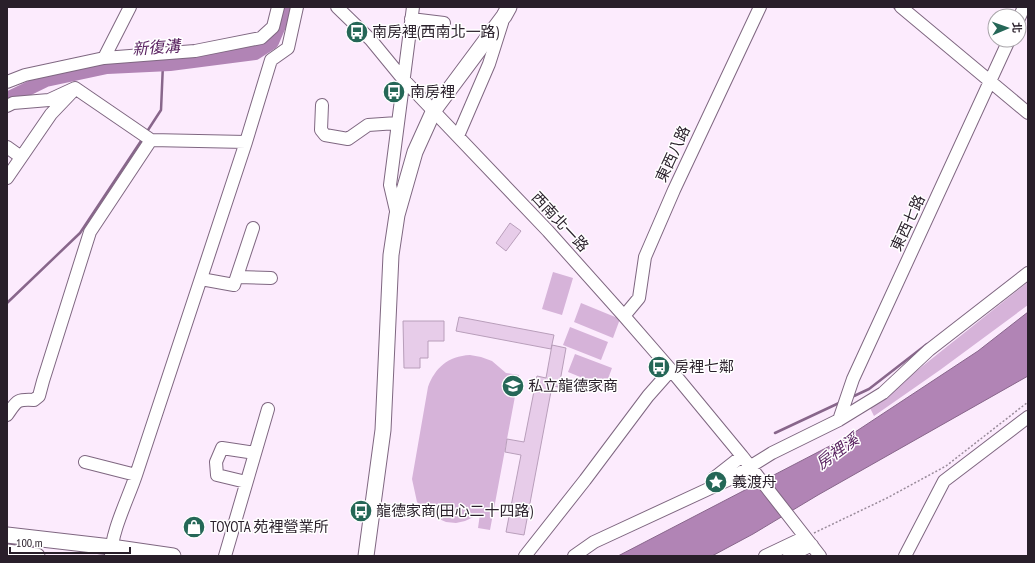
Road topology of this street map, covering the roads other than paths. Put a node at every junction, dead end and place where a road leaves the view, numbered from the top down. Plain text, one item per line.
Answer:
1 (130, 7) edge
2 (278, 7) edge
3 (298, 7) edge
4 (337, 7) edge
5 (760, 7) edge
6 (901, 7) edge
7 (506, 12) edge
8 (412, 13) edge
9 (444, 23) dead end
10 (1005, 48) edge
11 (104, 58) junction
12 (403, 79) junction
13 (990, 81) junction
14 (7, 82) edge
15 (75, 88) junction
16 (7, 106) edge
17 (322, 106) dead end
18 (434, 110) junction
19 (1028, 113) edge
20 (397, 123) junction
21 (458, 136) junction
22 (151, 140) junction
23 (246, 142) junction
24 (7, 146) edge
25 (21, 157) junction
26 (7, 178) edge
27 (397, 215) junction
28 (253, 228) dead end
29 (1028, 273) edge
30 (237, 276) junction
31 (272, 278) dead end
32 (201, 279) junction
33 (624, 316) junction
34 (671, 370) junction
35 (268, 409) dead end
36 (7, 415) edge
37 (1028, 417) edge
38 (839, 420) junction
39 (255, 453) junction
40 (742, 456) junction
41 (86, 462) dead end
42 (751, 466) junction
43 (136, 475) junction
44 (714, 478) dead end
45 (246, 482) junction
46 (7, 535) edge
47 (809, 541) junction
48 (111, 551) edge
49 (7, 552) edge
50 (37, 556) edge
51 (172, 556) edge
52 (225, 556) edge
53 (366, 556) edge
54 (525, 556) edge
55 (574, 556) edge
56 (765, 556) edge
57 (789, 556) edge
58 (820, 556) edge
59 (906, 556) edge

1 - 11 street
2 - 11 street
3 - 23 street
4 - 12 street, 西南北一路
5 - 33 street, 東西八路
6 - 13 street
7 - 18 main road
7 - 21 street
8 - 9 street
8 - 12 street
10 - 13 street, 東西七路
11 - 14 street
12 - 18 street, 西南北一路
12 - 20 street
13 - 19 street
13 - 38 street, 東西七路
15 - 16 street
15 - 22 street
15 - 25 street
17 - 20 street
18 - 21 street, 西南北一路
18 - 27 main road
20 - 27 street
21 - 33 street, 西南北一路
22 - 23 street
22 - 36 street
23 - 32 street
24 - 25 street
25 - 26 street
27 - 53 main road
28 - 30 street
29 - 38 street
30 - 31 street
30 - 32 street
32 - 43 street
33 - 34 street, 西南北一路
34 - 40 street, 西南北一路
34 - 54 street
35 - 39 street
37 - 59 street
38 - 42 street
39 - 45 street
39 - 45 street
40 - 42 street, 西南北一路
40 - 44 street
41 - 43 street
42 - 47 street, 西南北一路
42 - 55 street
43 - 48 street
45 - 52 street
46 - 48 main road
47 - 56 street
47 - 57 street
47 - 58 street
48 - 51 main road
49 - 50 main road

